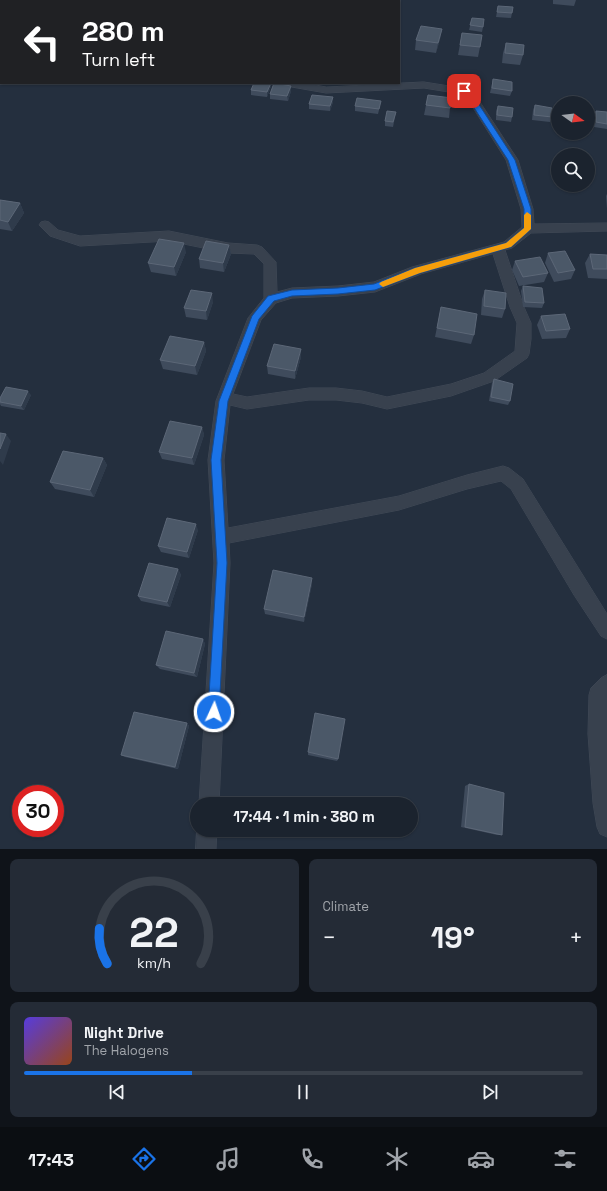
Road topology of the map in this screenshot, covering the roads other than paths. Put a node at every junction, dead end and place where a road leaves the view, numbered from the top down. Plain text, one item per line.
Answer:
1 (292, 84) edge
2 (45, 225) dead end
3 (607, 227) edge
4 (528, 229) junction
5 (498, 248) junction
6 (271, 299) junction
7 (225, 398) junction
8 (220, 537) junction
9 (607, 630) edge
10 (607, 684) edge
11 (208, 797) edge
12 (607, 826) edge
13 (207, 837) edge
14 (206, 849) edge

1 - 4 street
2 - 6 street
3 - 4 street
4 - 5 street
5 - 6 street
5 - 7 street
6 - 7 street
7 - 8 street
8 - 9 street
8 - 11 street
10 - 12 street
13 - 14 street

